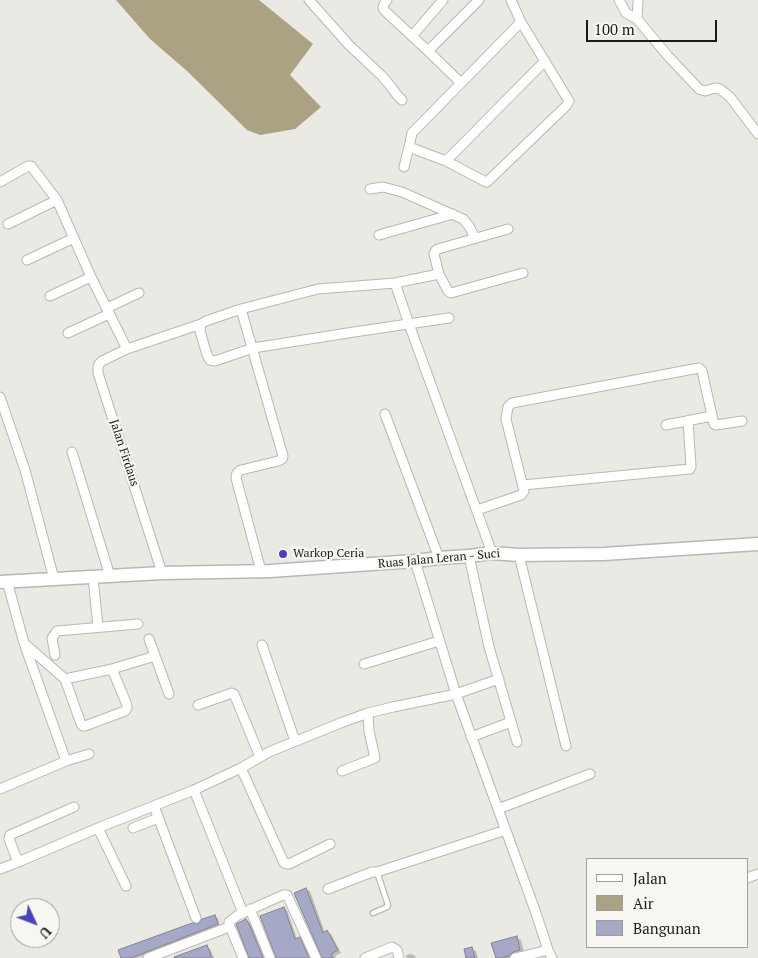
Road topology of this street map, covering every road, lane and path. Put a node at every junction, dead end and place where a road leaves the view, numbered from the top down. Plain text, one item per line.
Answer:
1 (323, 0) edge
2 (387, 0) edge
3 (443, 0) edge
4 (478, 0) edge
5 (511, 0) edge
6 (619, 0) edge
7 (638, 0) edge
8 (312, 4) edge
9 (637, 19) junction
10 (521, 22) junction
11 (412, 36) junction
12 (428, 51) junction
13 (545, 61) junction
14 (461, 83) junction
15 (402, 100) dead end
16 (758, 134) edge
17 (409, 147) junction
18 (446, 161) junction
19 (404, 167) dead end
20 (0, 182) edge
21 (370, 189) dead end
22 (57, 200) junction
23 (452, 214) junction
24 (8, 224) dead end
25 (508, 229) dead end
26 (380, 235) dead end
27 (74, 238) junction
28 (475, 238) junction
29 (27, 260) dead end
30 (523, 273) dead end
31 (439, 274) junction
32 (91, 277) junction
33 (395, 283) junction
34 (139, 293) dead end
35 (50, 296) dead end
36 (241, 309) junction
37 (108, 311) junction
38 (449, 318) dead end
39 (201, 324) junction
40 (409, 324) junction
41 (68, 333) dead end
42 (252, 348) junction
43 (127, 349) junction
44 (0, 397) edge
45 (386, 414) dead end
46 (712, 416) junction
47 (688, 421) junction
48 (742, 421) dead end
49 (666, 425) dead end
50 (72, 452) dead end
51 (523, 485) junction
52 (477, 510) junction
53 (758, 544) edge
54 (492, 553) junction
55 (519, 555) junction
56 (469, 556) junction
57 (439, 558) junction
58 (415, 561) junction
59 (261, 571) junction
60 (162, 573) junction
61 (110, 576) junction
62 (93, 577) junction
63 (54, 579) junction
64 (3, 582) edge
65 (138, 624) dead end
66 (98, 627) junction
67 (149, 639) dead end
68 (439, 641) junction
69 (24, 644) junction
70 (262, 645) dead end
71 (55, 655) dead end
72 (155, 656) junction
73 (45, 662) junction
74 (364, 664) dead end
75 (32, 666) junction
76 (112, 669) junction
77 (65, 679) junction
78 (499, 680) junction
79 (170, 694) dead end
80 (456, 694) junction
81 (198, 705) dead end
82 (368, 713) junction
83 (512, 722) junction
84 (471, 737) junction
85 (295, 741) junction
86 (517, 742) dead end
87 (566, 746) dead end
88 (90, 754) dead end
89 (260, 757) junction
90 (66, 761) junction
91 (241, 768) junction
92 (342, 771) dead end
93 (590, 774) dead end
94 (0, 789) edge
95 (194, 790) junction
96 (154, 806) junction
97 (74, 807) dead end
98 (498, 809) junction
99 (158, 818) junction
100 (98, 828) junction
101 (133, 828) dead end
102 (506, 830) junction
103 (330, 844) dead end
104 (21, 861) junction
105 (0, 869) edge
106 (377, 872) junction
107 (126, 886) dead end
108 (328, 889) dead end
109 (247, 911) junction
110 (373, 913) dead end
111 (196, 918) dead end
112 (229, 927) junction
113 (550, 954) edge
114 (148, 958) edge
115 (243, 958) edge
116 (270, 958) edge
117 (316, 958) edge
118 (365, 958) edge
119 (400, 958) edge
120 (516, 958) edge

1 - 8 street
2 - 11 street
3 - 11 street
4 - 12 street
5 - 10 street
6 - 9 street
7 - 9 street
8 - 15 street
9 - 16 street
10 - 13 street
10 - 14 street
11 - 12 street
12 - 14 street
13 - 18 street
13 - 18 street
14 - 17 street
17 - 18 street
17 - 19 street
20 - 22 street
21 - 23 street
22 - 24 street
22 - 27 street
23 - 26 street
23 - 28 street
25 - 28 street
27 - 29 street
27 - 32 street
28 - 31 street
30 - 31 street
31 - 33 street, Jalan Firdaus
32 - 35 street
32 - 37 street
33 - 36 street, Jalan Firdaus
33 - 40 street
34 - 37 street
36 - 39 street, Jalan Firdaus
36 - 42 street
37 - 41 street
37 - 43 street
38 - 40 street
39 - 42 street
39 - 43 street, Jalan Firdaus
40 - 42 street
40 - 52 street
42 - 59 street
43 - 60 street, Jalan Firdaus
44 - 63 street
45 - 57 street
46 - 47 street
46 - 48 street
46 - 51 street
47 - 49 street
47 - 51 street
50 - 61 street
51 - 52 street
52 - 54 street
53 - 55 main road, Ruas Jalan Leran - Suci
54 - 55 main road, Ruas Jalan Leran - Suci
54 - 56 main road, Ruas Jalan Leran - Suci
55 - 87 street
56 - 57 main road, Ruas Jalan Leran - Suci
56 - 78 street
57 - 58 main road, Ruas Jalan Leran - Suci
58 - 59 main road, Ruas Jalan Leran - Suci
58 - 68 street
59 - 60 main road, Ruas Jalan Leran - Suci
60 - 61 main road, Ruas Jalan Leran - Suci
61 - 62 main road, Ruas Jalan Leran - Suci
62 - 63 main road, Ruas Jalan Leran - Suci
62 - 66 street
63 - 64 main road, Ruas Jalan Leran - Suci
64 - 69 street
65 - 66 street
66 - 71 street
67 - 72 street
68 - 74 street
68 - 80 street
69 - 73 street
69 - 75 street
70 - 85 street
72 - 76 street
72 - 79 street
73 - 75 street
73 - 77 street
75 - 90 street
76 - 77 street
76 - 77 street
78 - 80 street
78 - 83 street
80 - 82 street
80 - 84 street
81 - 89 street
82 - 85 street
82 - 92 street
83 - 84 street
83 - 86 street
84 - 98 street
85 - 89 street
88 - 90 street
89 - 91 street
90 - 94 street
91 - 95 street
91 - 103 street
93 - 98 street
95 - 96 street
95 - 109 street
96 - 99 street
96 - 100 street
97 - 104 street
98 - 102 street
99 - 101 street
99 - 111 street
100 - 104 street
100 - 107 street
102 - 106 street
102 - 113 street
104 - 105 street
106 - 108 street
106 - 110 lane
109 - 112 street
109 - 116 street
109 - 117 street
112 - 114 street
112 - 115 street
113 - 120 street
118 - 119 street

